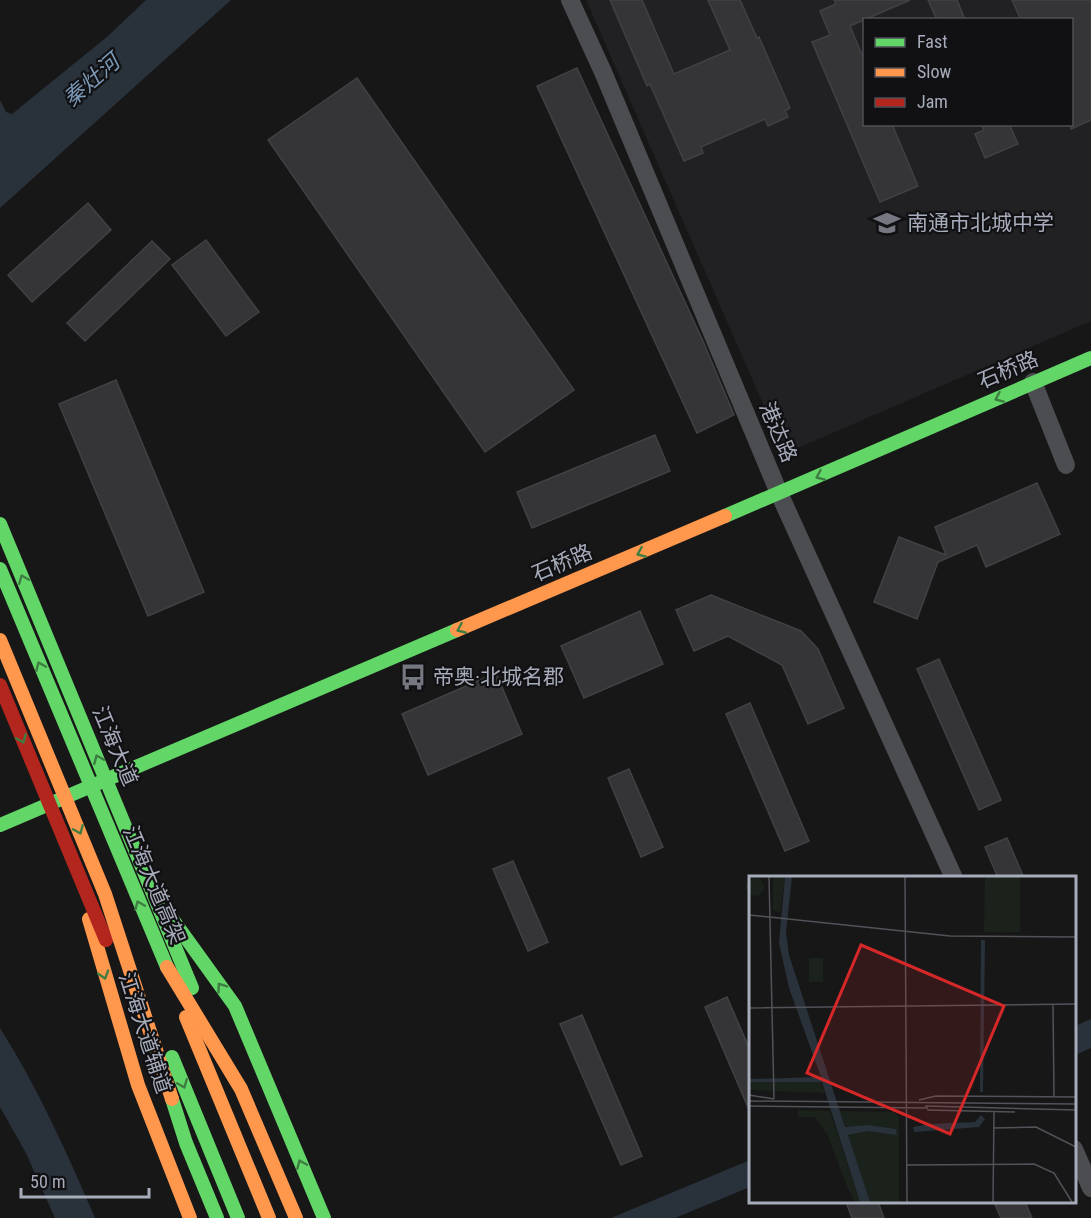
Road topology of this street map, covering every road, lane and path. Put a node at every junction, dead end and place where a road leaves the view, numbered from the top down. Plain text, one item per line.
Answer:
1 (570, 0) edge
2 (1091, 358) edge
3 (1038, 394) junction
4 (1066, 465) dead end
5 (783, 502) junction
6 (0, 524) edge
7 (0, 569) edge
8 (0, 640) edge
9 (0, 685) edge
10 (106, 779) junction
11 (117, 790) junction
12 (51, 809) junction
13 (0, 825) edge
14 (33, 826) dead end
15 (72, 858) junction
16 (953, 876) edge
17 (152, 891) junction
18 (105, 894) junction
19 (162, 958) junction
20 (1076, 1154) edge
21 (1091, 1188) edge
22 (190, 1218) edge
23 (219, 1218) edge
24 (238, 1218) edge
25 (269, 1218) edge
26 (286, 1218) edge
27 (296, 1218) edge
28 (324, 1218) edge

1 - 5 street, 港达路
2 - 3 main road, 石桥路
3 - 4 street
3 -> 5 main road, 石桥路
5 -> 10 main road, 石桥路
5 - 16 street, 港达路
10 -> 6 main road, 江海大道
19 -> 7 main road, 江海大道高架, bridge
8 -> 18 main road, bridge
9 -> 12 main road
10 - 11 main road, 江海大道
10 - 12 main road, 石桥路
11 - 12 main road
11 - 17 main road, 江海大道
12 - 13 main road
12 - 14 main road
12 - 15 main road
15 -> 22 main road, 江海大道辅道
15 - 23 main road
17 - 26 main road, 江海大道
28 -> 17 main road
18 - 23 main road, bridge
18 -> 24 main road, bridge
19 - 25 main road, 江海大道高架, bridge
19 - 27 main road, bridge
20 - 21 street

